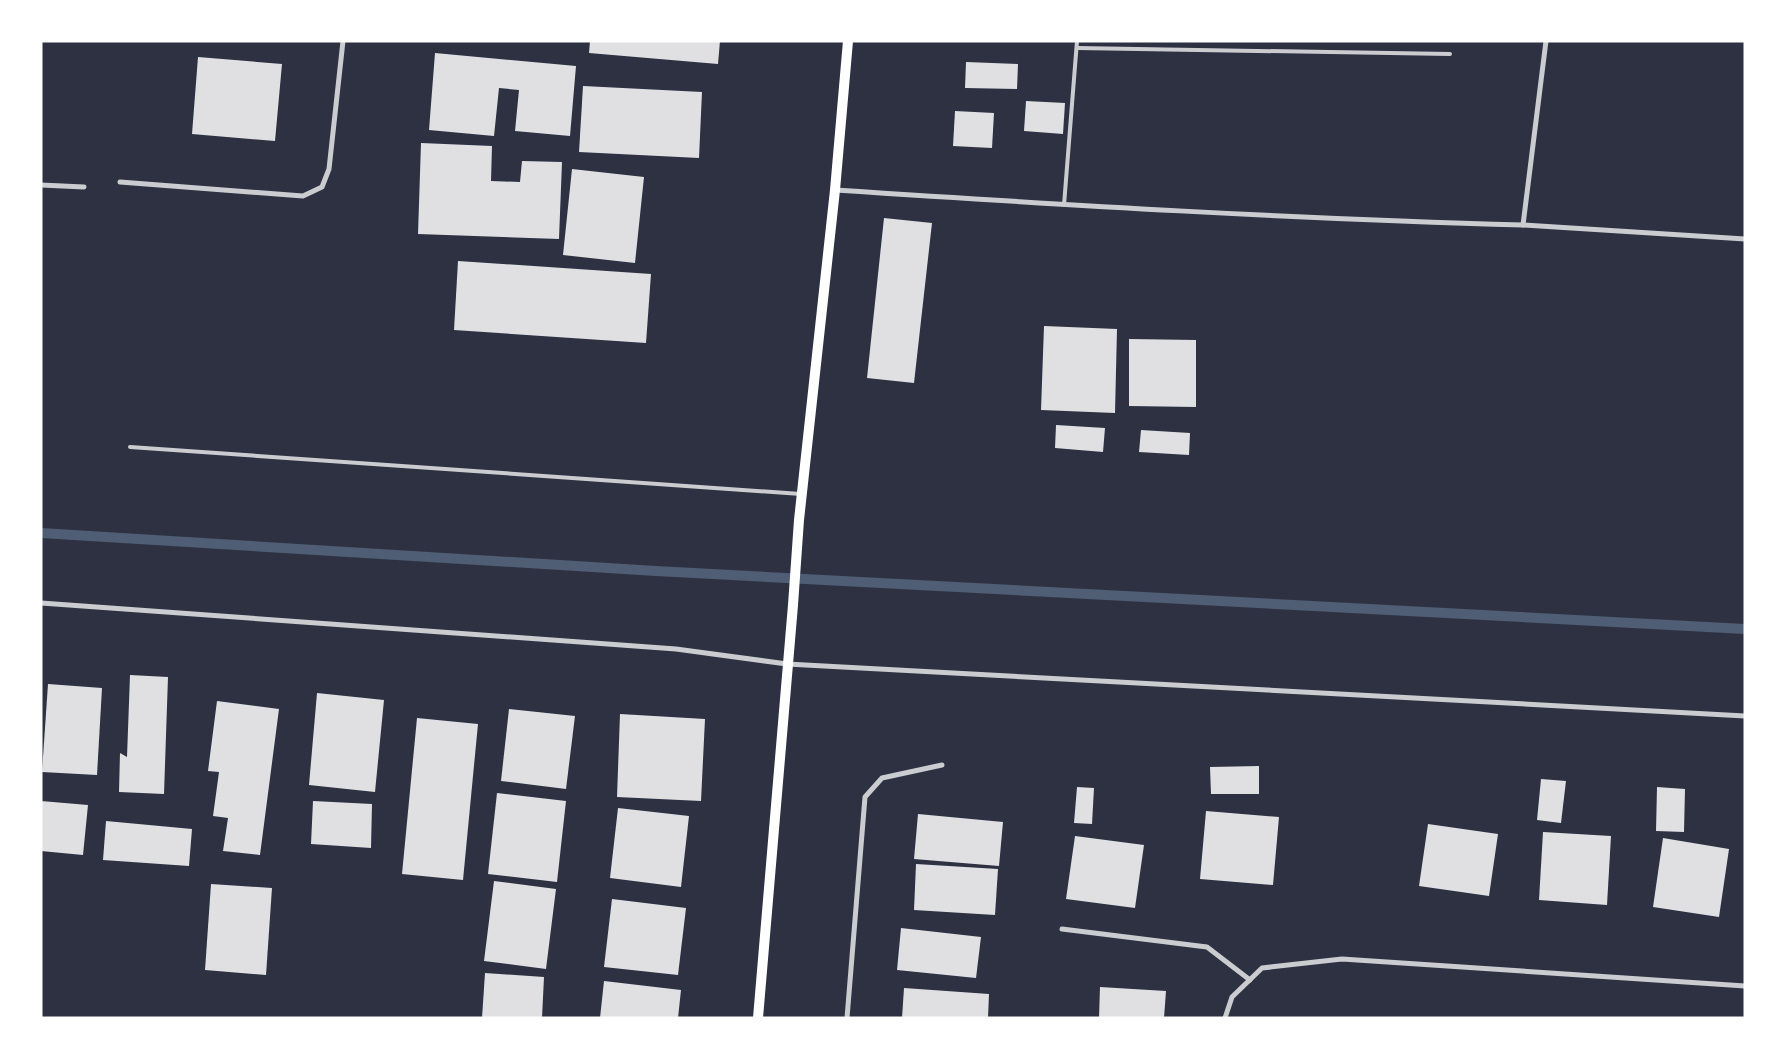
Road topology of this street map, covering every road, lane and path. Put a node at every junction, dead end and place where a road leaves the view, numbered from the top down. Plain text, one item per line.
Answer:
1 (343, 41) edge
2 (848, 41) edge
3 (1077, 41) edge
4 (1546, 41) edge
5 (1077, 48) junction
6 (1450, 54) dead end
7 (120, 182) dead end
8 (41, 184) edge
9 (84, 187) dead end
10 (835, 190) junction
11 (1064, 205) junction
12 (1524, 225) junction
13 (1745, 239) edge
14 (130, 447) dead end
15 (801, 494) junction
16 (41, 603) edge
17 (787, 664) junction
18 (1745, 716) edge
19 (942, 765) dead end
20 (1062, 929) dead end
21 (1250, 980) junction
22 (1745, 986) edge
23 (758, 1018) edge
24 (847, 1018) edge
25 (1225, 1018) edge

1 - 7 street
2 - 10 main road
3 - 5 lane
4 - 12 street
5 - 6 lane
5 - 11 lane
8 - 9 street
10 - 11 street
10 - 15 main road
11 - 12 street
12 - 13 street
14 - 15 lane
15 - 17 main road
16 - 17 street
17 - 18 street
17 - 23 main road
19 - 24 street
20 - 21 street
21 - 22 street
21 - 25 street

